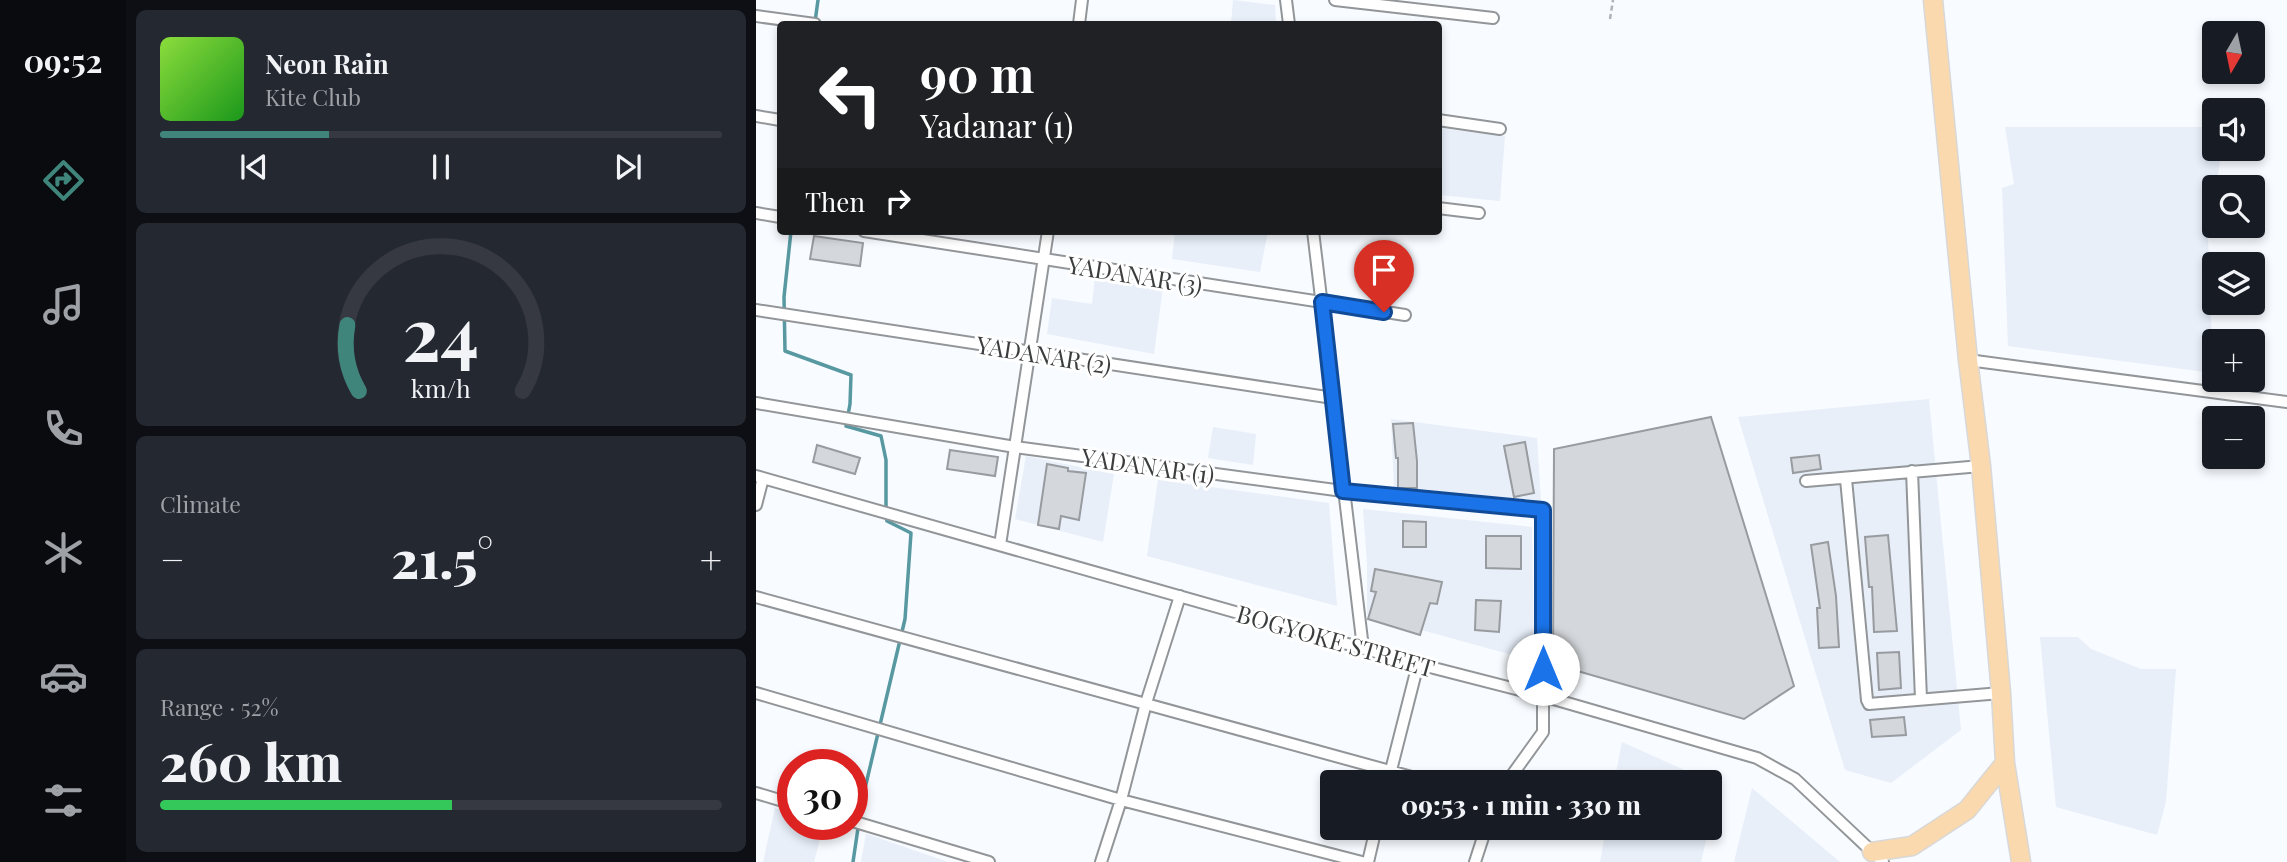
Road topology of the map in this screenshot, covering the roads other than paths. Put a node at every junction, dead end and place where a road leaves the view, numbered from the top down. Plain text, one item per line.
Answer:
1 (1083, 0) edge
2 (1286, 0) edge
3 (1335, 0) edge
4 (1933, 0) edge
5 (756, 16) edge
6 (1493, 18) dead end
7 (790, 21) edge
8 (1080, 21) edge
9 (1289, 21) edge
10 (756, 116) edge
11 (777, 120) edge
12 (1442, 121) edge
13 (1500, 129) dead end
14 (1442, 208) edge
15 (756, 213) edge
16 (1479, 213) dead end
17 (777, 216) edge
18 (889, 235) edge
19 (1047, 235) edge
20 (1314, 235) edge
21 (1043, 260) junction
22 (1322, 302) junction
23 (756, 310) edge
24 (1405, 315) dead end
25 (1029, 352) junction
26 (1968, 360) junction
27 (1333, 398) junction
28 (756, 402) edge
29 (2287, 402) edge
30 (1015, 447) junction
31 (1981, 466) junction
32 (1912, 471) junction
33 (760, 477) edge
34 (1846, 479) junction
35 (1806, 481) dead end
36 (1343, 491) junction
37 (756, 505) edge
38 (1000, 545) junction
39 (1180, 596) junction
40 (756, 597) edge
41 (1363, 648) junction
42 (1418, 664) junction
43 (756, 693) edge
44 (2001, 693) junction
45 (1543, 696) junction
46 (1921, 699) junction
47 (1146, 703) junction
48 (2005, 763) junction
49 (1366, 770) edge
50 (1391, 770) edge
51 (1516, 770) edge
52 (756, 793) edge
53 (777, 799) edge
54 (1121, 800) junction
55 (868, 826) edge
56 (1373, 840) edge
57 (1482, 840) edge
58 (1878, 857) edge
59 (989, 862) edge
60 (1101, 862) edge
61 (1362, 862) edge
62 (1368, 862) edge
63 (1475, 862) edge
64 (2021, 862) edge

1 - 8 street
2 - 9 street
3 - 6 street
4 - 26 main road
5 - 7 street
10 - 11 street
12 - 13 street
14 - 16 street
15 - 17 street
18 - 21 street, YADANAR (3)
19 - 21 street
20 - 22 street
21 - 22 street, YADANAR (3)
21 - 25 street
22 - 24 street, YADANAR (3)
22 - 27 street
23 - 25 street, YADANAR (2)
25 - 27 street, YADANAR (2)
25 - 30 street
26 - 29 street
26 - 31 main road
27 - 36 street
28 - 30 street, YADANAR (1)
30 - 36 street, YADANAR (1)
30 - 38 street
31 - 32 street
31 - 44 main road
32 - 34 street
32 - 46 street
33 - 37 street
33 - 38 street, BOGYOKE STREET
34 - 35 street
34 - 46 street
36 - 41 street
36 - 45 street, YADANAR (1)
38 - 39 street, BOGYOKE STREET
39 - 41 street, BOGYOKE STREET
39 - 47 street
40 - 47 street
41 - 42 street, BOGYOKE STREET
42 - 45 street, BOGYOKE STREET
42 - 50 street
43 - 54 street
44 - 46 street
44 - 48 main road
45 - 51 street
45 - 58 street, BOGYOKE STREET
47 - 49 street
47 - 54 street
48 - 58 main road
48 - 64 main road
52 - 53 street
54 - 60 street
54 - 61 street
55 - 59 street
56 - 62 street
57 - 63 street

